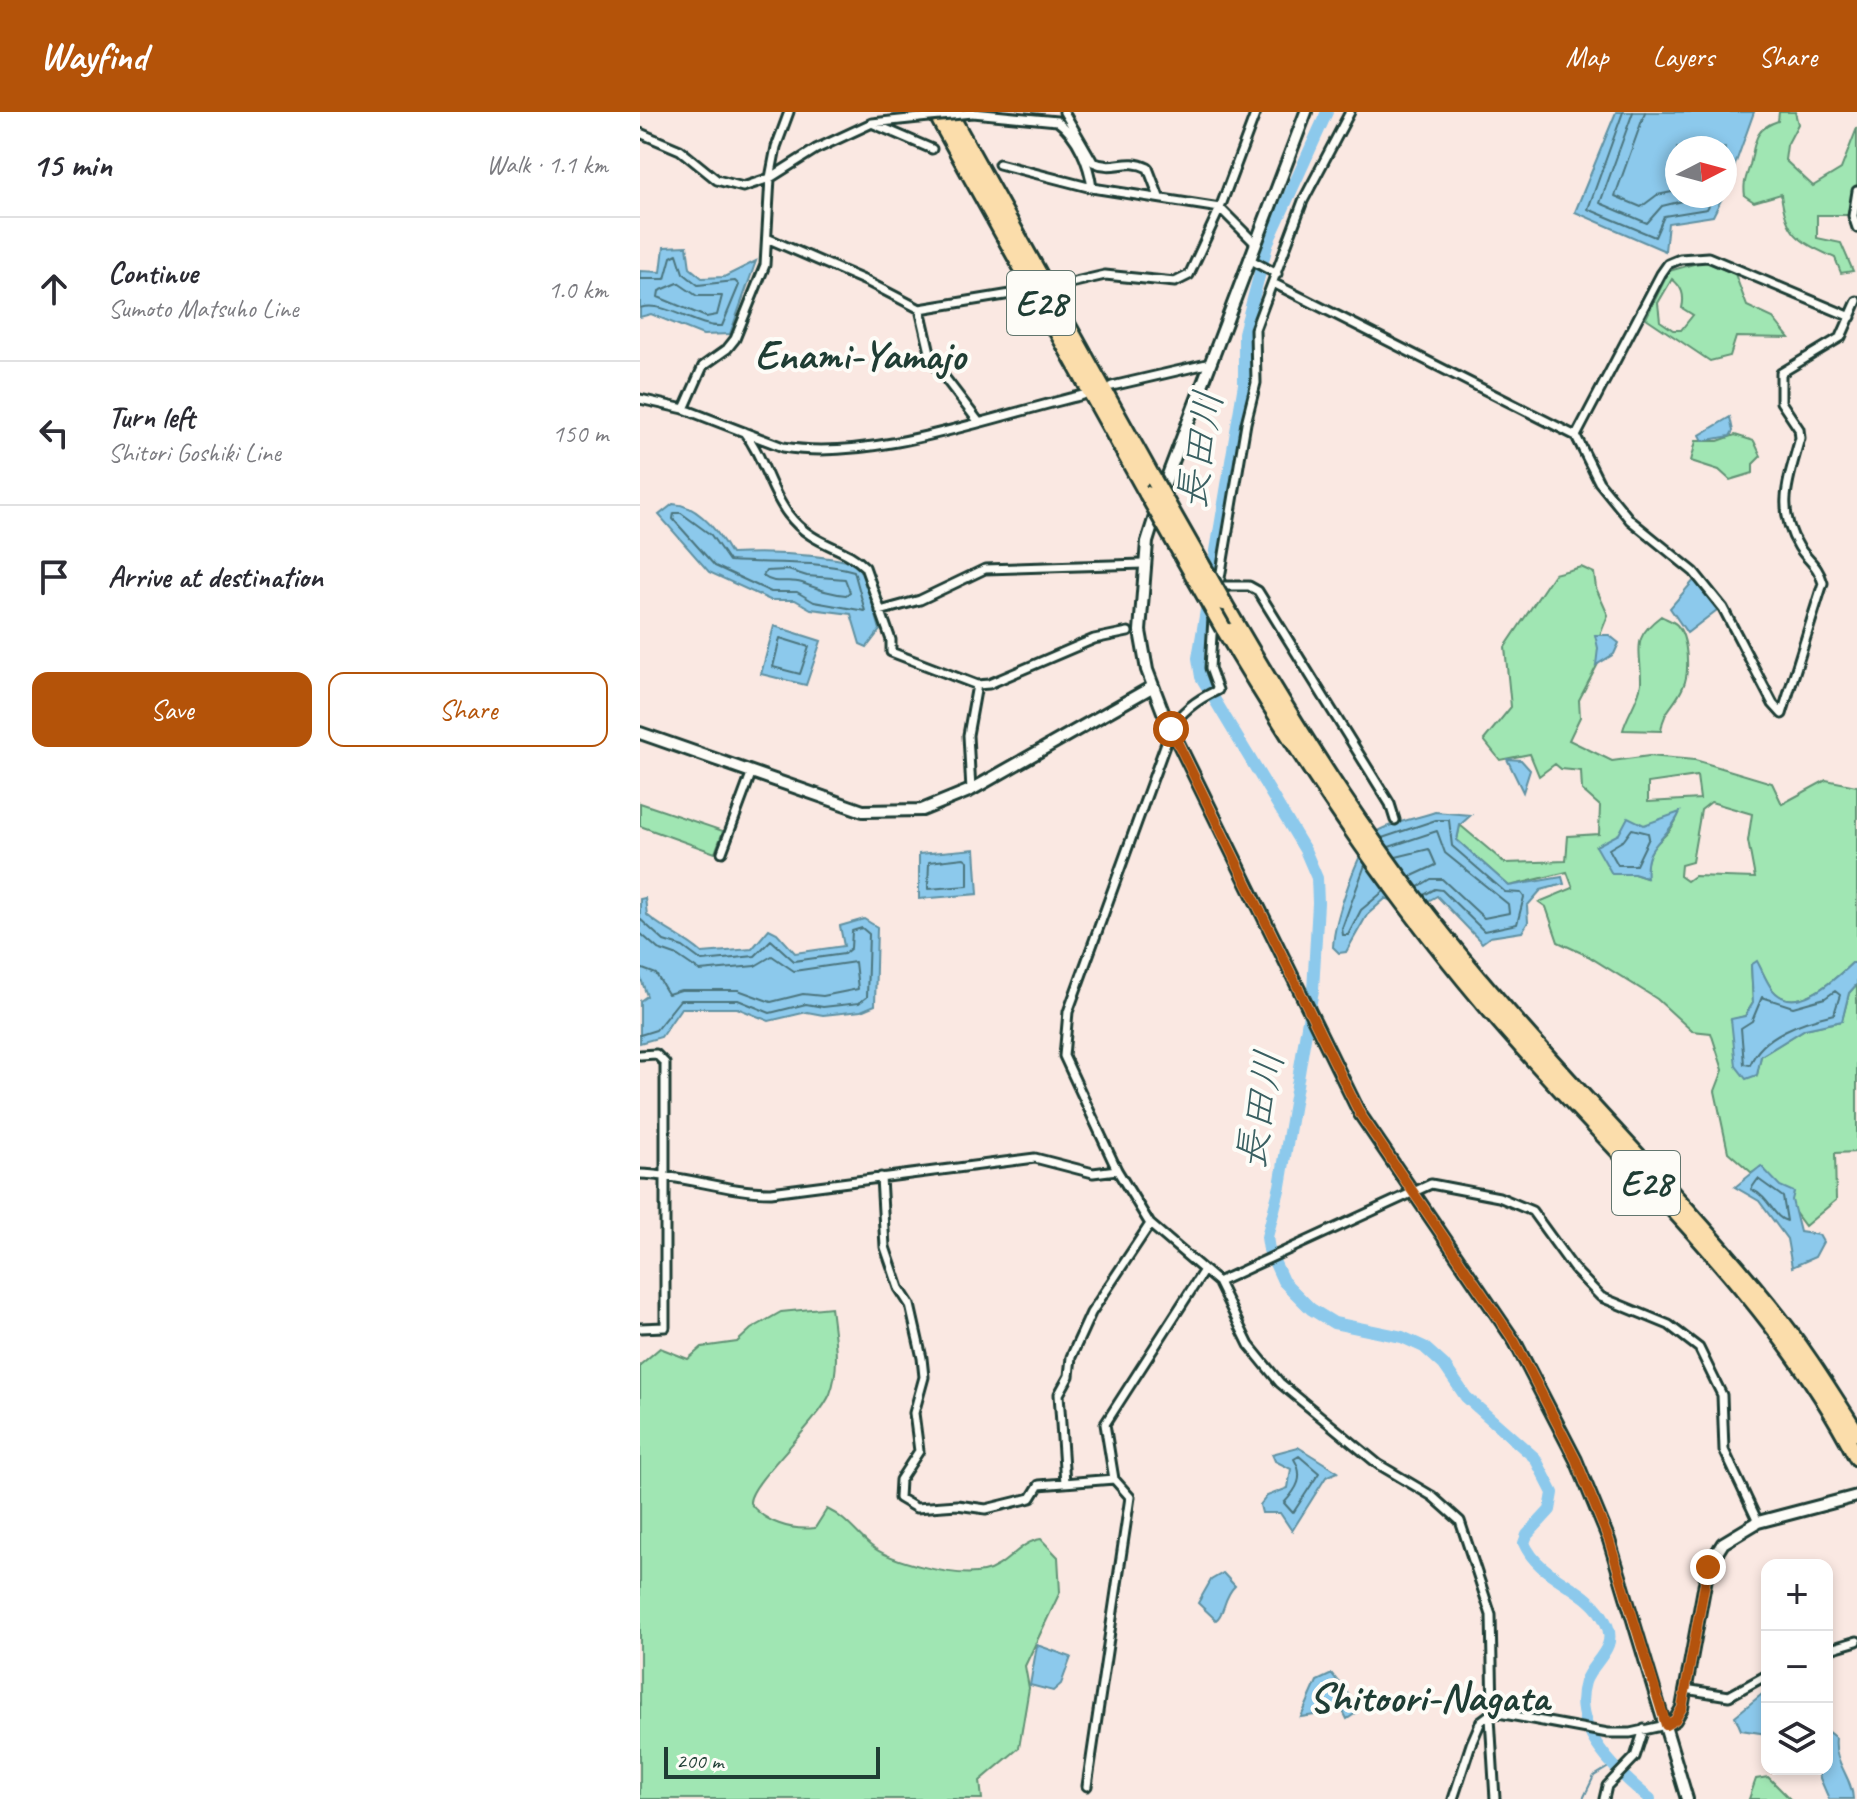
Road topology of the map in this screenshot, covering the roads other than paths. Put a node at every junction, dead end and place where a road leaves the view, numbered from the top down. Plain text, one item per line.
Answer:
1 (789, 112) edge
2 (935, 112) edge
3 (949, 112) edge
4 (1064, 112) edge
5 (1256, 112) edge
6 (1306, 112) edge
7 (1350, 112) edge
8 (973, 113) edge
9 (872, 123) junction
10 (643, 137) edge
11 (932, 149) dead end
12 (999, 164) dead end
13 (770, 178) junction
14 (1092, 188) junction
15 (1857, 191) edge
16 (1159, 197) junction
17 (1220, 208) junction
18 (1857, 228) edge
19 (769, 239) junction
20 (1255, 243) junction
21 (1249, 259) junction
22 (1277, 274) junction
23 (1273, 283) junction
24 (1058, 286) dead end
25 (1023, 292) dead end
26 (1857, 301) edge
27 (920, 309) junction
28 (1851, 317) junction
29 (1211, 363) junction
30 (1112, 386) dead end
31 (1083, 395) dead end
32 (640, 399) edge
33 (684, 409) junction
34 (978, 421) junction
35 (744, 432) junction
36 (1576, 436) junction
37 (1143, 564) junction
38 (1219, 586) junction
39 (880, 611) junction
40 (1128, 632) dead end
41 (977, 685) junction
42 (1152, 687) junction
43 (1171, 729) junction
44 (640, 733) edge
45 (751, 774) junction
46 (971, 790) junction
47 (1395, 820) dead end
48 (1354, 825) junction
49 (722, 852) dead end
50 (1422, 918) junction
51 (640, 1055) edge
52 (1117, 1170) junction
53 (640, 1174) edge
54 (665, 1175) junction
55 (881, 1177) junction
56 (1412, 1193) junction
57 (1150, 1224) junction
58 (1204, 1270) junction
59 (1218, 1282) junction
60 (640, 1328) edge
61 (1857, 1433) edge
62 (1857, 1458) edge
63 (1114, 1479) junction
64 (1065, 1483) junction
65 (1857, 1496) edge
66 (1758, 1522) junction
67 (1857, 1641) edge
68 (1833, 1648) edge
69 (1761, 1678) edge
70 (1685, 1689) junction
71 (1491, 1714) junction
72 (1666, 1725) junction
73 (1644, 1729) junction
74 (1087, 1786) dead end
75 (1453, 1799) edge
76 (1495, 1799) edge
77 (1604, 1799) edge
78 (1687, 1799) edge

1 - 13 street
2 - 48 highway, E28, bridge
3 - 48 highway, E28, bridge
4 - 16 street
5 - 17 street
6 - 20 main road
7 - 22 street
8 - 9 street, bridge
8 - 14 street
9 - 11 street
9 - 13 street
10 - 13 street
12 - 14 street
13 - 19 street
14 - 16 street
15 - 18 street
16 - 17 street
17 - 20 street
17 - 24 street
19 - 27 street
19 - 33 street
20 - 21 main road
21 - 22 street
21 - 29 main road
22 - 23 street
23 - 36 street
23 - 38 street
25 - 27 street
26 - 28 street
27 - 34 street
28 - 36 street
28 - 36 street
29 - 30 street
29 - 37 main road
31 - 34 street
32 - 33 street
33 - 35 street
34 - 35 street
35 - 39 street
37 - 39 street
37 - 42 main road
38 - 43 street
38 - 47 street
39 - 41 street
40 - 41 street
41 - 46 street
42 - 43 main road
42 - 46 main road
43 - 52 street
43 - 56 main road
44 - 45 main road
45 - 46 main road
45 - 49 street
48 - 50 highway, E28
50 - 61 highway, E28
50 - 62 highway, E28
51 - 54 street
52 - 55 street
52 - 57 street
53 - 54 street
54 - 55 street
54 - 60 street
55 - 64 street
56 - 59 street
56 - 66 street
56 - 72 main road
57 - 58 street
57 - 64 street
58 - 59 street
58 - 63 street
59 - 71 street
63 - 64 street
63 - 74 street
65 - 66 main road
66 - 70 main road
67 - 68 street
69 - 70 street
70 - 72 main road
71 - 73 street
71 - 75 street
71 - 76 street
72 - 73 street
72 - 78 main road
73 - 77 street

